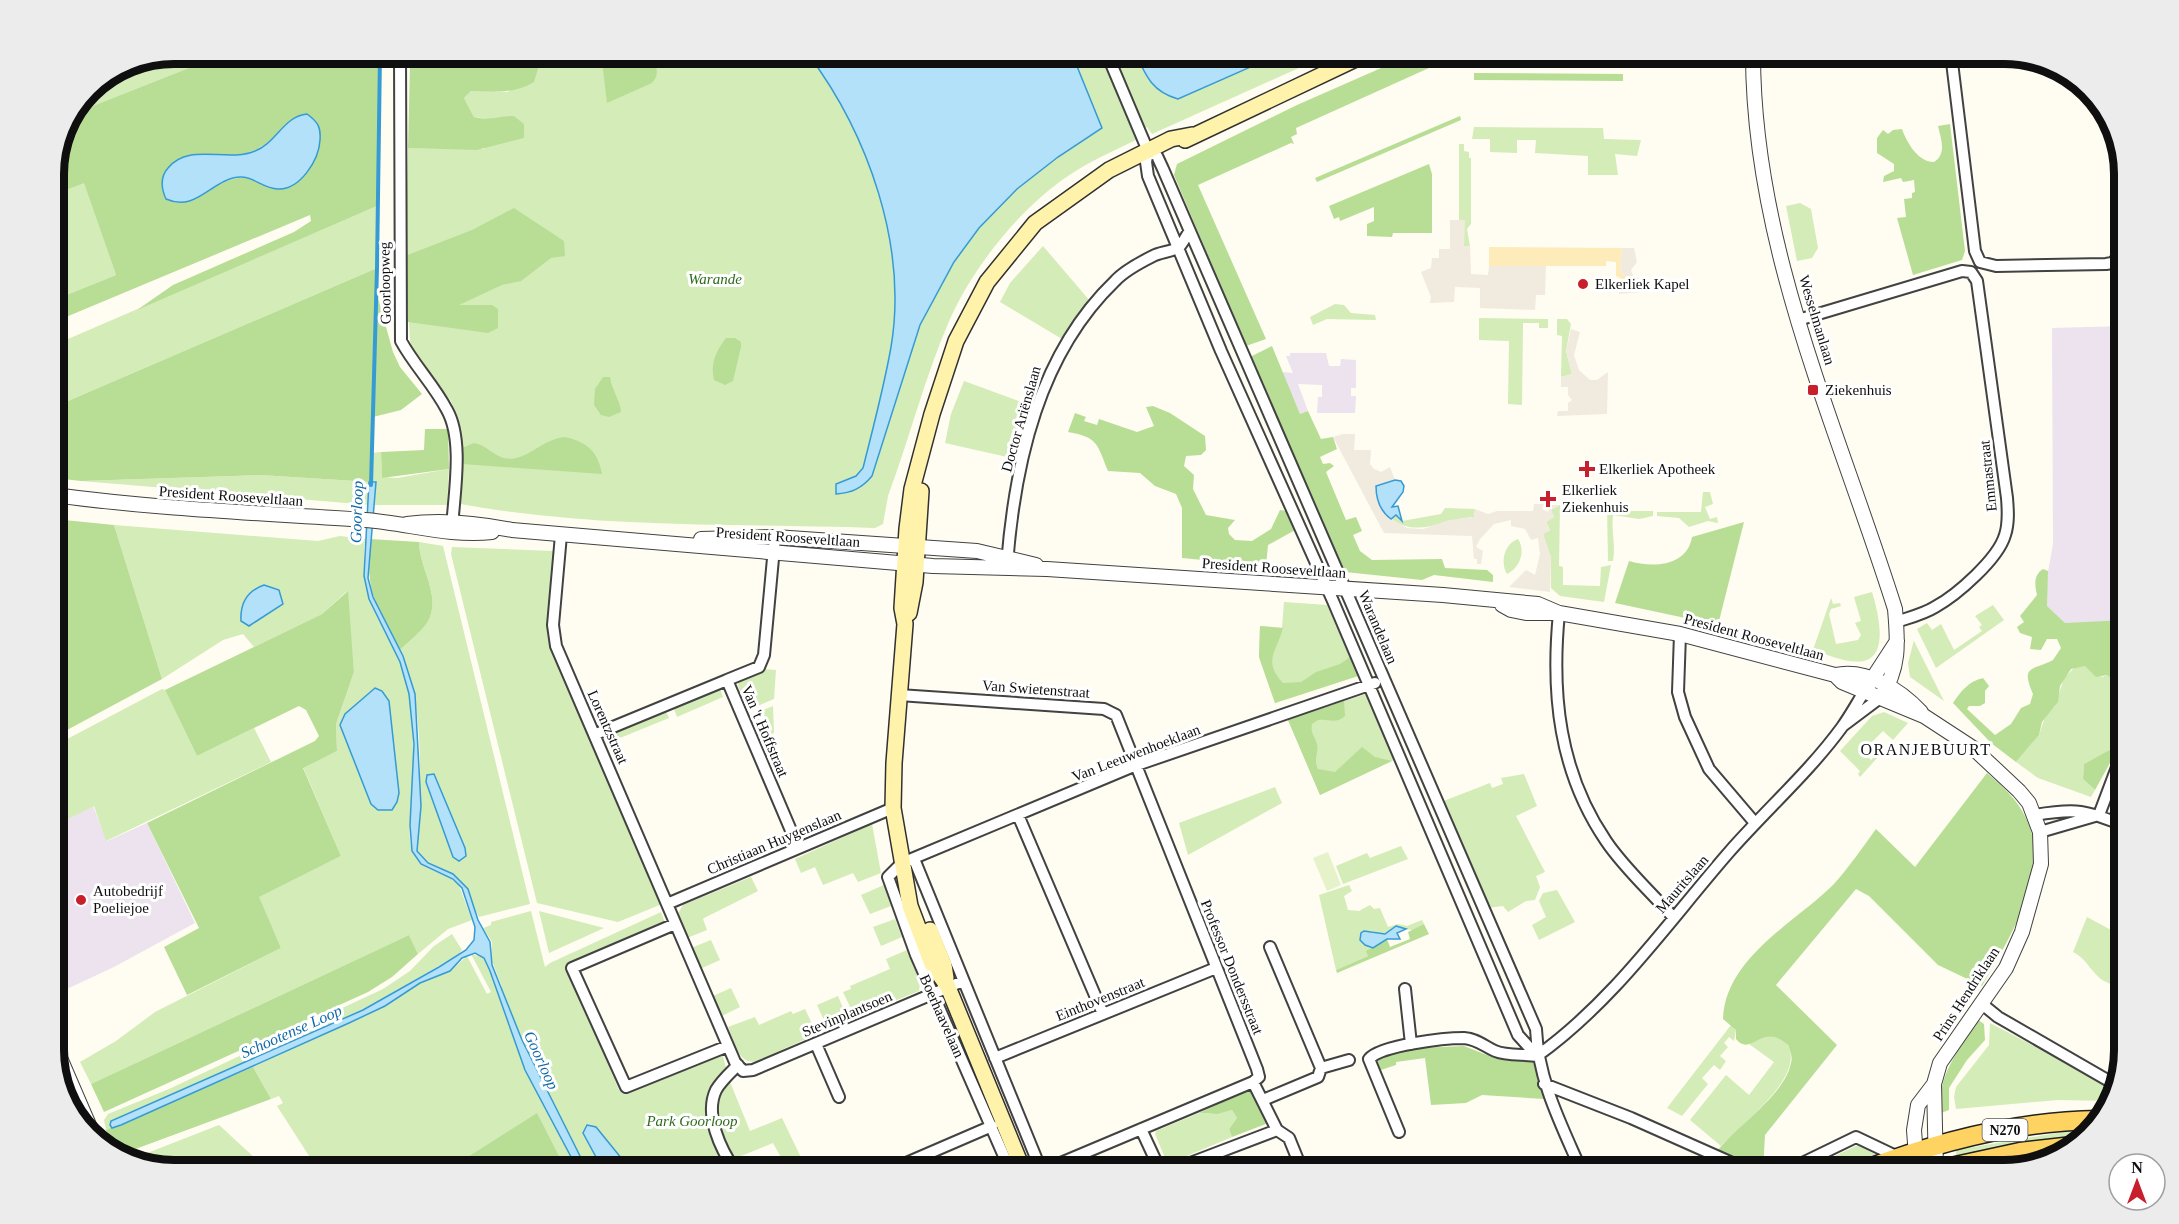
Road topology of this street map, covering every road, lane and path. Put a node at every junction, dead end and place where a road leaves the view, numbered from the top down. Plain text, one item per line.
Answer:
1 (1111, 64) edge
2 (1344, 64) edge
3 (1749, 64) edge
4 (1752, 64) edge
5 (1952, 64) edge
6 (400, 65) edge
7 (1752, 72) junction
8 (1150, 156) junction
9 (1189, 232) junction
10 (1178, 247) junction
11 (2114, 261) edge
12 (1798, 320) junction
13 (65, 497) edge
14 (452, 527) junction
15 (561, 534) junction
16 (775, 537) junction
17 (672, 542) junction
18 (772, 553) junction
19 (912, 555) junction
20 (1008, 563) junction
21 (1327, 588) junction
22 (1346, 590) junction
23 (1559, 613) junction
24 (1896, 622) junction
25 (1680, 634) junction
26 (1897, 641) junction
27 (1835, 675) junction
28 (1874, 679) junction
29 (727, 680) junction
30 (1384, 680) junction
31 (1369, 686) junction
32 (1888, 686) junction
33 (1864, 692) junction
34 (899, 695) junction
35 (1880, 698) junction
36 (1924, 716) junction
37 (1844, 725) junction
38 (596, 734) junction
39 (1134, 766) junction
40 (2114, 774) edge
41 (893, 808) junction
42 (1018, 815) junction
43 (2035, 815) junction
44 (2098, 815) junction
45 (1755, 822) junction
46 (2114, 822) edge
47 (2040, 832) junction
48 (798, 847) junction
49 (908, 861) junction
50 (667, 904) junction
51 (1673, 917) junction
52 (675, 924) junction
53 (1270, 947) dead end
54 (1216, 968) junction
55 (963, 981) junction
56 (948, 987) junction
57 (1405, 989) dead end
58 (932, 994) junction
59 (1982, 1004) junction
60 (1103, 1014) junction
61 (816, 1044) junction
62 (1411, 1044) junction
63 (728, 1046) junction
64 (1537, 1056) junction
65 (995, 1058) junction
66 (1349, 1060) dead end
67 (740, 1068) junction
68 (1321, 1068) junction
69 (2110, 1081) edge
70 (1253, 1082) junction
71 (1544, 1084) junction
72 (1934, 1084) junction
73 (839, 1097) dead end
74 (1263, 1100) junction
75 (2088, 1121) edge
76 (992, 1126) junction
77 (1141, 1129) junction
78 (1277, 1130) junction
79 (1399, 1132) dead end
80 (1935, 1145) junction
81 (2053, 1148) edge
82 (1907, 1154) junction
83 (728, 1160) edge
84 (913, 1160) edge
85 (1006, 1160) edge
86 (1019, 1160) edge
87 (1038, 1160) edge
88 (1066, 1160) edge
89 (1155, 1160) edge
90 (1198, 1160) edge
91 (1298, 1160) edge
92 (1577, 1160) edge
93 (1725, 1160) edge
94 (1809, 1160) edge
95 (1891, 1160) edge
96 (1911, 1160) edge
97 (1936, 1160) edge
98 (1983, 1160) edge

1 - 8 street, Warandelaan
2 - 8 main road, Boerhaavelaan
3 - 7 street, Wesselmanlaan
4 - 7 street, Wesselmanlaan
5 - 11 street
6 - 14 street, Goorloopweg
7 - 12 street, Wesselmanlaan
8 - 9 street, Warandelaan
8 - 10 street, Warandelaan
8 - 19 main road, Boerhaavelaan
9 - 10 street
9 - 22 street, Warandelaan
10 - 20 street, Doctor Ariënslaan
10 - 21 street, Warandelaan
12 - 24 street, Wesselmanlaan
12 - 24 street, Emmastraat
13 - 14 street, President Rooseveltlaan
14 - 15 street, President Rooseveltlaan
15 - 17 street, President Rooseveltlaan
15 - 38 street, Lorentzstraat
16 - 17 street, President Rooseveltlaan
16 - 18 street, Van 't Hoffstraat
16 - 19 street, President Rooseveltlaan
17 - 18 street, President Rooseveltlaan
18 - 19 street, President Rooseveltlaan
18 - 29 street, Van 't Hoffstraat
19 - 20 street, President Rooseveltlaan
19 - 34 main road, Boerhaavelaan
20 - 21 street, President Rooseveltlaan
21 - 22 street, President Rooseveltlaan
21 - 31 street, Warandelaan
22 - 23 street, President Rooseveltlaan
22 - 30 street, Warandelaan
23 - 25 street, President Rooseveltlaan
23 - 51 street
24 - 26 street, Wesselmanlaan
25 - 27 street, President Rooseveltlaan
25 - 45 street
26 - 28 street
26 - 32 street, Wesselmanlaan
27 - 28 street, President Rooseveltlaan
27 - 33 street, President Rooseveltlaan
28 - 32 street, President Rooseveltlaan
28 - 33 street
29 - 38 street
29 - 48 street, Van 't Hoffstraat
30 - 31 street, Van Leeuwenhoeklaan
30 - 64 street, Warandelaan
31 - 39 street, Van Leeuwenhoeklaan
31 - 64 street, Warandelaan
32 - 35 street, Wesselmanlaan
32 - 36 street, President Rooseveltlaan
33 - 35 street, President Rooseveltlaan
33 - 37 street, Mauritslaan
34 - 39 street, Van Swietenstraat
34 - 41 main road, Boerhaavelaan
35 - 36 street, President Rooseveltlaan
35 - 37 street, Mauritslaan
36 - 43 street, President Rooseveltlaan
37 - 45 street, Mauritslaan
38 - 50 street, Lorentzstraat
39 - 42 street, Van Leeuwenhoeklaan
39 - 54 street, Professor Dondersstraat
40 - 44 street
41 - 48 street, Christiaan Huygenslaan
41 - 49 main road, Boerhaavelaan
42 - 49 street, Van Leeuwenhoeklaan
42 - 60 street
43 - 44 street
43 - 47 street, Prins Hendriklaan
44 - 46 street
44 - 47 street
45 - 51 street, Mauritslaan
47 - 59 street, Prins Hendriklaan
48 - 50 street, Christiaan Huygenslaan
49 - 55 street, Boerhaavelaan
49 - 56 main road, Boerhaavelaan
49 - 58 street, Boerhaavelaan
50 - 52 street, Lorentzstraat
51 - 64 street, Mauritslaan
52 - 63 street, Lorentzstraat
52 - 63 street
53 - 68 street
54 - 60 street, Einthovenstraat
54 - 70 street, Professor Dondersstraat
55 - 56 street, Stevinplantsoen
55 - 65 street, Boerhaavelaan
56 - 58 street, Stevinplantsoen
56 - 86 main road, Boerhaavelaan
57 - 62 street
58 - 61 street, Stevinplantsoen
58 - 76 street, Boerhaavelaan
59 - 69 street
59 - 72 street, Prins Hendriklaan
60 - 65 street, Einthovenstraat
61 - 67 street, Stevinplantsoen
61 - 73 street
62 - 64 street
62 - 79 street
63 - 67 street, Lorentzstraat
64 - 71 street, Warandelaan
65 - 87 street, Boerhaavelaan
66 - 68 street
67 - 83 street
68 - 74 street
70 - 74 street, Professor Dondersstraat
70 - 77 street
71 - 92 street, Warandelaan
71 - 93 street
72 - 80 street, Prins Hendriklaan
72 - 82 street, Prins Hendriklaan
74 - 78 street, Professor Dondersstraat
75 - 80 main road, N270
76 - 84 street
76 - 85 street, Boerhaavelaan
77 - 88 street
77 - 89 street
78 - 90 street
78 - 91 street, Professor Dondersstraat
80 - 82 main road, N270
80 - 97 street, Prins Hendriklaan
81 - 98 main road, N270
82 - 94 street
82 - 95 main road, N270
82 - 96 street, Prins Hendriklaan

